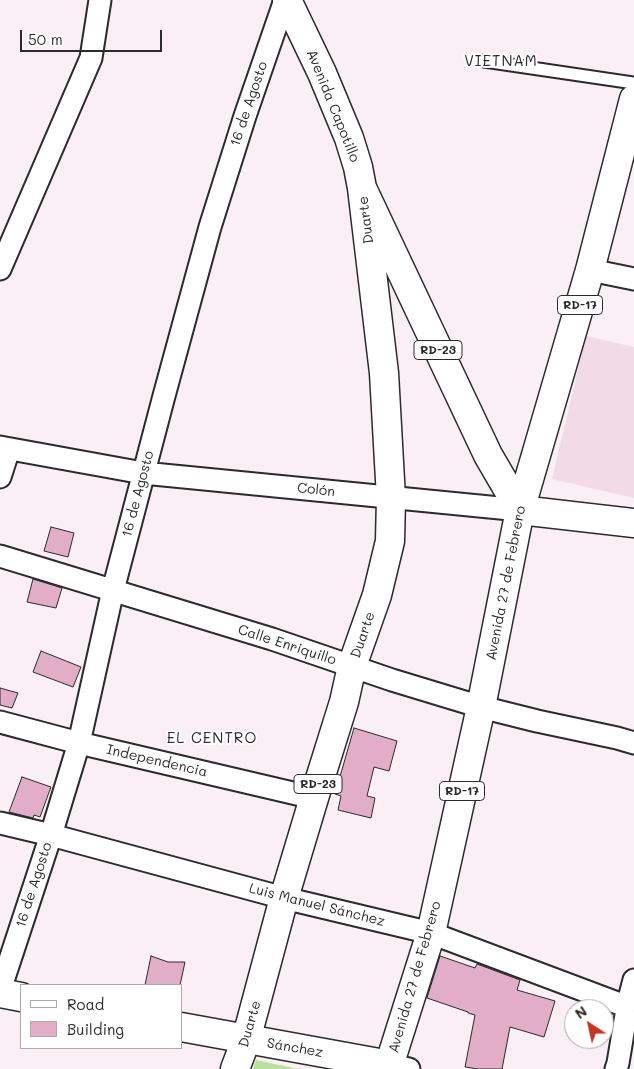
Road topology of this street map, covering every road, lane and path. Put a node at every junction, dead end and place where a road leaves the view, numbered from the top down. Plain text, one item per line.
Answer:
1 (100, 0) edge
2 (286, 0) edge
3 (484, 62) dead end
4 (634, 83) edge
5 (634, 100) edge
6 (362, 188) junction
7 (0, 269) edge
8 (590, 270) junction
9 (634, 279) edge
10 (5, 448) edge
11 (143, 473) junction
12 (0, 477) edge
13 (391, 498) junction
14 (520, 510) junction
15 (634, 523) edge
16 (0, 556) edge
17 (113, 590) junction
18 (352, 666) junction
19 (481, 707) junction
20 (0, 722) edge
21 (79, 743) junction
22 (634, 743) edge
23 (314, 798) junction
24 (0, 823) edge
25 (51, 835) junction
26 (284, 898) junction
27 (431, 933) junction
28 (634, 980) edge
29 (0, 992) edge
30 (20, 997) edge
31 (628, 1003) junction
32 (182, 1028) edge
33 (246, 1040) junction
34 (396, 1068) edge
35 (235, 1069) edge
36 (616, 1069) edge

1 - 7 street
2 - 6 main road, Avenida Capotillo / RD-23
2 - 11 street, 16 de Agosto
3 - 4 lane
5 - 8 main road, Avenida 27 de Febrero / RD-17
6 - 13 main road, Duarte / RD-23
6 - 14 main road, Avenida Capotillo / RD-23
8 - 9 street
8 - 14 main road, Avenida 27 de Febrero / RD-17
10 - 11 street, Colón
10 - 12 street
11 - 13 street, Colón
11 - 17 street, 16 de Agosto
13 - 14 street, Colón
13 - 18 main road, Duarte / RD-23
14 - 15 main road, Colón
14 - 19 main road, Avenida 27 de Febrero / RD-17
16 - 17 street, Calle Enriquillo
17 - 18 street, Calle Enriquillo
17 - 21 street, 16 de Agosto
18 - 19 street, Calle Enriquillo
18 - 23 main road, Duarte / RD-23
19 - 22 street, Calle Enriquillo
19 - 27 main road, Avenida 27 de Febrero / RD-17
20 - 21 street, Independencia
21 - 23 street, Independencia
21 - 25 street, 16 de Agosto
23 - 26 main road, Duarte / RD-23
24 - 25 street, Luis Manuel Sánchez
25 - 26 street, Luis Manuel Sánchez
25 - 29 street, 16 de Agosto
26 - 27 street, Luis Manuel Sánchez
26 - 33 main road, Duarte / RD-23
27 - 31 street, Luis Manuel Sánchez
27 - 34 main road, Avenida 27 de Febrero / RD-17
28 - 31 street
29 - 30 main road
31 - 36 street
32 - 33 main road, Sánchez
33 - 34 main road, Sánchez
33 - 35 main road, Duarte / RD-23

